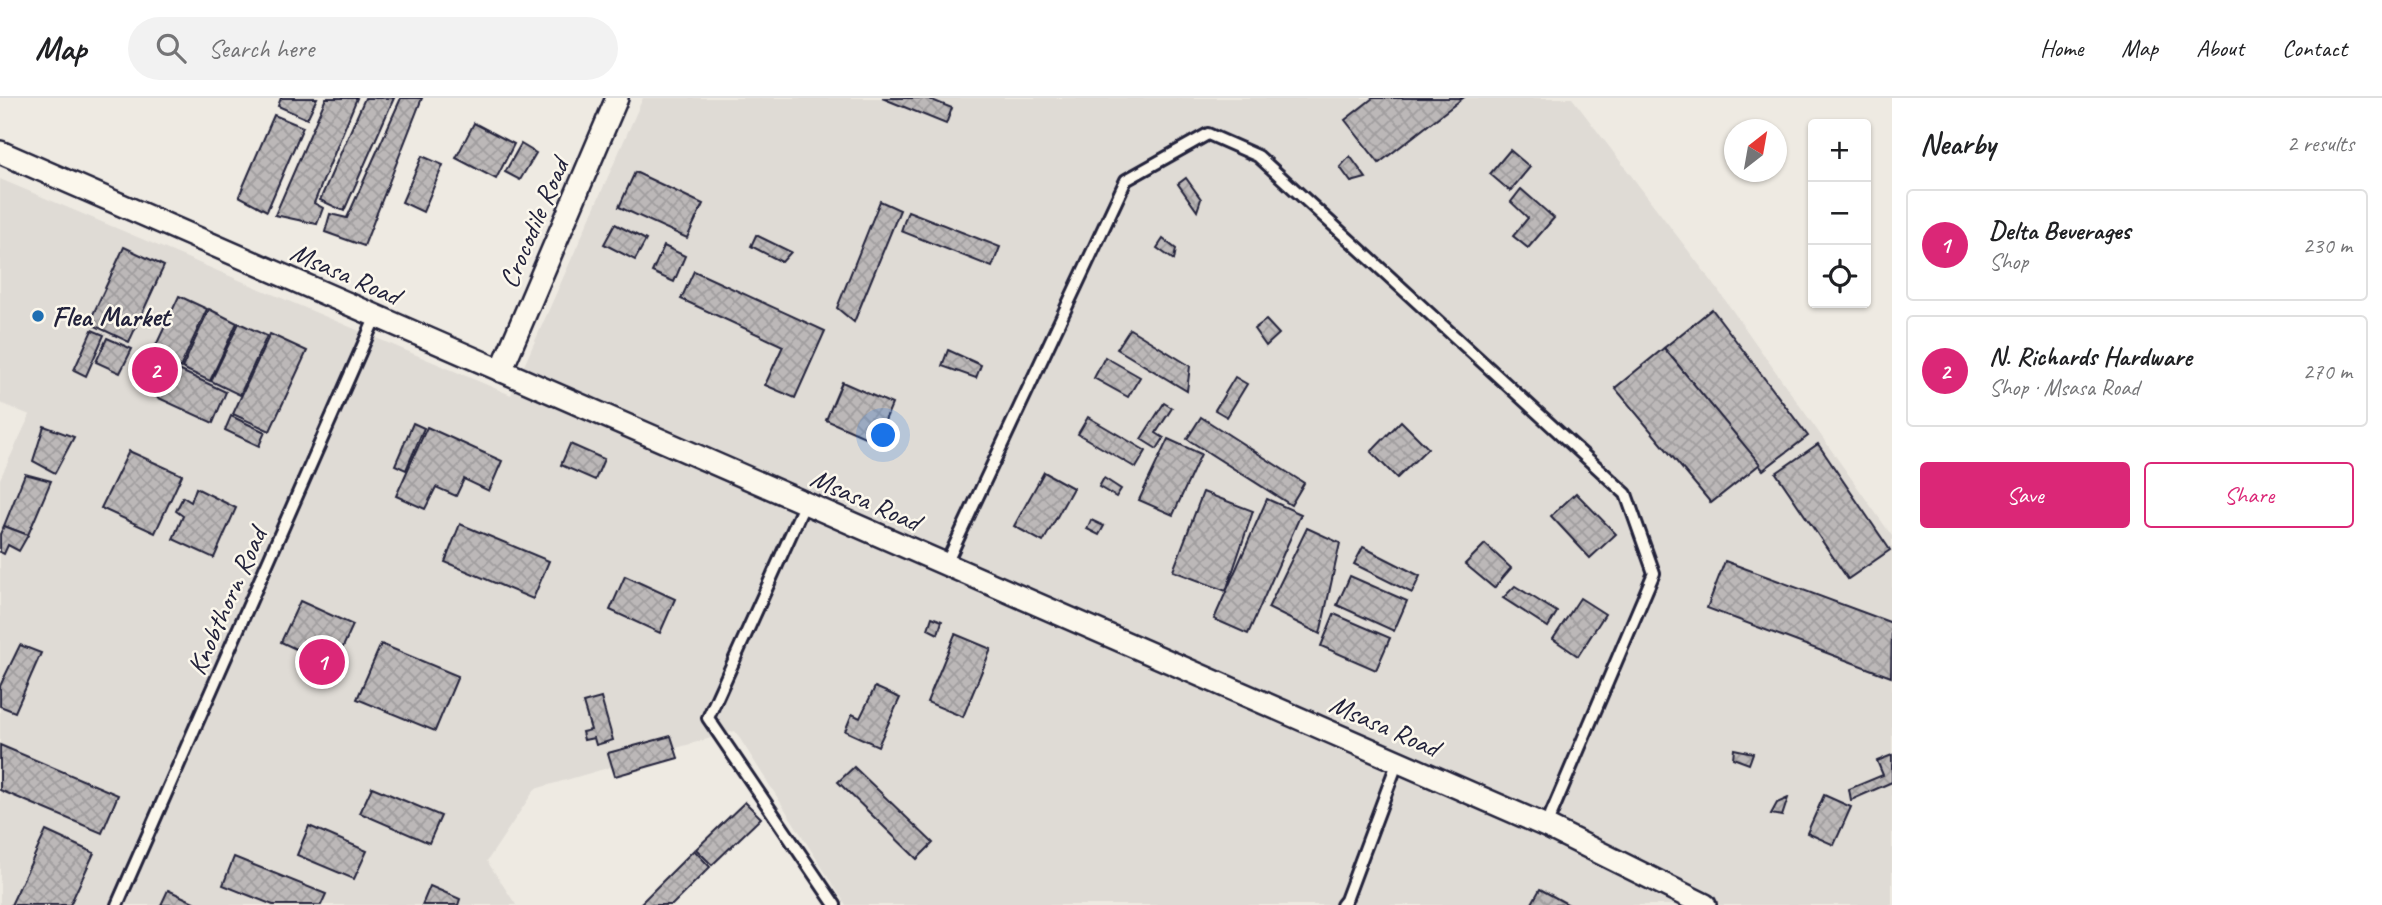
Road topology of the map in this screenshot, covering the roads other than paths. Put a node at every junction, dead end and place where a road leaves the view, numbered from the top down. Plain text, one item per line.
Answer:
1 (617, 98) edge
2 (0, 152) edge
3 (376, 316) junction
4 (501, 371) junction
5 (805, 503) junction
6 (946, 564) junction
7 (1398, 761) junction
8 (1546, 826) junction
9 (117, 905) edge
10 (835, 905) edge
11 (1342, 905) edge
12 (1705, 905) edge

1 - 4 street, Crocodile Road
2 - 3 street, Msasa Road
3 - 4 street, Msasa Road
3 - 9 lane, Knobthorn Road
4 - 5 street, Msasa Road
5 - 6 street, Msasa Road
5 - 10 lane
6 - 7 street, Msasa Road
6 - 8 lane
7 - 8 street, Msasa Road
7 - 11 lane
8 - 12 street, Msasa Road

